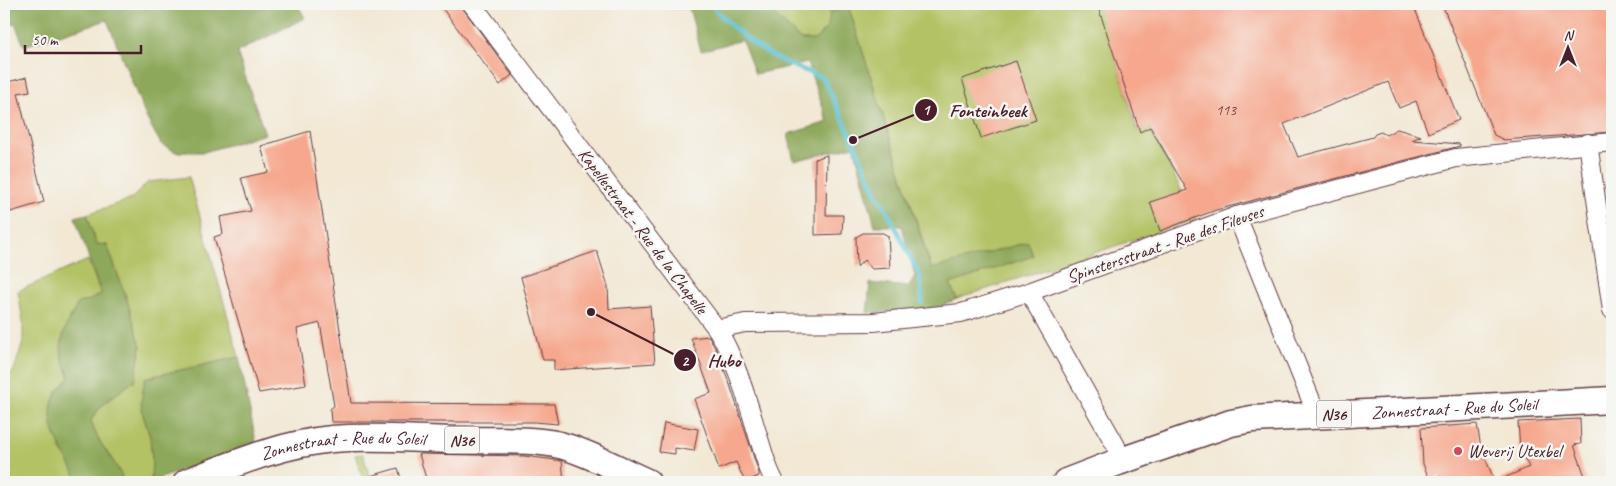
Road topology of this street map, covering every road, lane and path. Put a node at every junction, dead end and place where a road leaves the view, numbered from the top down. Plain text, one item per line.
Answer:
1 (472, 4) edge
2 (1612, 142) edge
3 (1588, 143) junction
4 (1237, 216) junction
5 (1029, 292) junction
6 (1612, 310) edge
7 (717, 329) junction
8 (1612, 400) edge
9 (1318, 415) junction
10 (1118, 462) junction
11 (774, 481) edge
12 (187, 482) edge
13 (647, 482) edge
14 (1066, 482) edge

1 - 7 street, Kapellestraat - Rue de la Chapelle
2 - 3 street, Spinstersstraat - Rue des Fileuses
3 - 4 street, Spinstersstraat - Rue des Fileuses
3 - 6 street
4 - 5 street, Spinstersstraat - Rue des Fileuses
4 - 9 street
5 - 7 street, Spinstersstraat - Rue des Fileuses
5 - 10 street
7 - 11 street, Kapellestraat - Rue de la Chapelle
8 - 9 main road, Zonnestraat - Rue du Soleil / N36
9 - 10 main road, Zonnestraat - Rue du Soleil / N36
10 - 14 main road, Zonnestraat - Rue du Soleil / N36
12 - 13 main road, Zonnestraat - Rue du Soleil / N36

